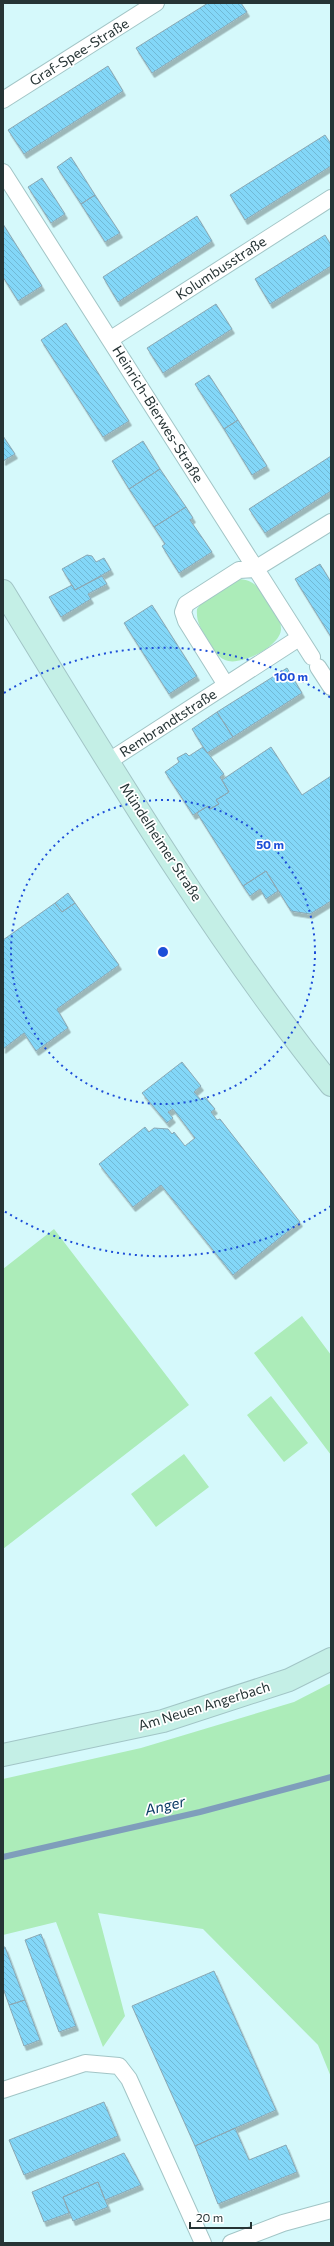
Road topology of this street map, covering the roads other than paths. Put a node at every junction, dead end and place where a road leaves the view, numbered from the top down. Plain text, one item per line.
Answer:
1 (156, 3) edge
2 (3, 100) edge
3 (3, 172) edge
4 (331, 198) edge
5 (111, 339) junction
6 (331, 522) edge
7 (255, 569) junction
8 (3, 592) edge
9 (300, 638) junction
10 (226, 685) junction
11 (331, 687) edge
12 (109, 761) junction
13 (331, 1085) edge
14 (331, 1659) edge
15 (3, 1755) edge
16 (3, 2090) edge
17 (331, 2210) edge
18 (203, 2243) edge
19 (231, 2243) edge

1 - 2 street, Graf-Spee-Straße
3 - 5 street, Heinrich-Bierwes-Straße
4 - 5 street, Kolumbusstraße
5 - 7 street, Heinrich-Bierwes-Straße
6 - 7 street, Rembrandtstraße
7 - 9 street, Heinrich-Bierwes-Straße
7 - 10 street, Rembrandtstraße
8 - 12 main road, Mündelheimer Straße
9 - 10 street, Rembrandtstraße
9 - 11 street, Heinrich-Bierwes-Straße
10 - 12 street, Rembrandtstraße
12 - 13 main road, Mündelheimer Straße
14 - 15 main road, Am Neuen Angerbach
16 - 18 street
17 - 19 street

